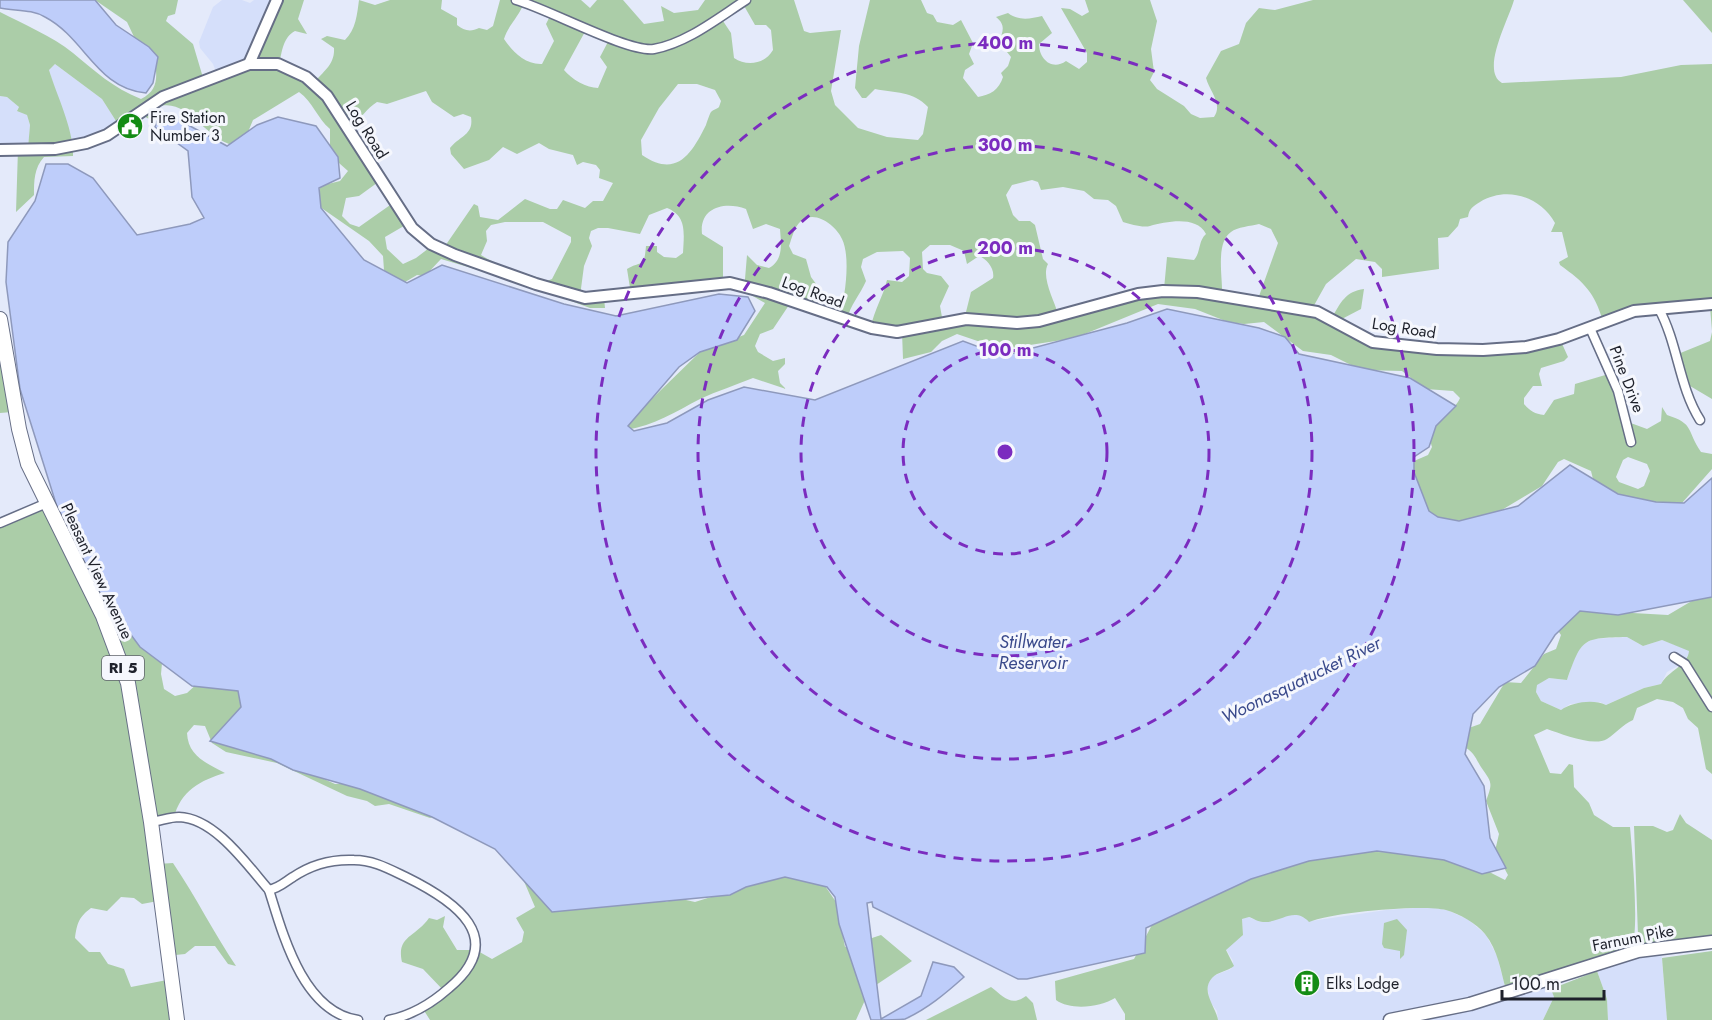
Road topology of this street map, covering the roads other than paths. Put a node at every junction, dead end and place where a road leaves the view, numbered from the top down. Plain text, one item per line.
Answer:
1 (277, 0) edge
2 (516, 0) edge
3 (746, 0) edge
4 (249, 64) junction
5 (0, 150) edge
6 (1712, 304) edge
7 (1659, 309) junction
8 (1, 326) edge
9 (1590, 328) junction
10 (1700, 420) dead end
11 (1631, 442) dead end
12 (47, 503) junction
13 (0, 522) edge
14 (1674, 657) dead end
15 (1712, 707) edge
16 (151, 822) junction
17 (269, 890) junction
18 (1712, 942) edge
19 (177, 1020) edge
20 (358, 1020) edge
21 (389, 1020) edge
22 (1390, 1020) edge

1 - 4 street
2 - 3 street
4 - 5 street, Log Road
4 - 9 street, Log Road
6 - 7 street, Log Road
7 - 9 street, Log Road
7 - 10 street
8 - 12 main road, Pleasant View Avenue / RI 5
9 - 11 street, Pine Drive
12 - 13 street
12 - 16 main road, Pleasant View Avenue / RI 5
14 - 15 street
16 - 17 street
16 - 19 main road, Pleasant View Avenue / RI 5
17 - 20 street
17 - 21 street
18 - 22 main road, Farnum Pike

